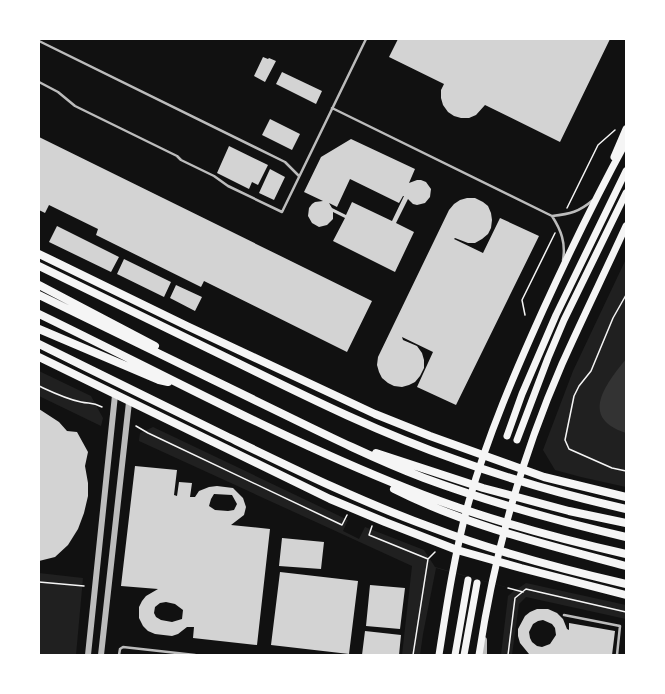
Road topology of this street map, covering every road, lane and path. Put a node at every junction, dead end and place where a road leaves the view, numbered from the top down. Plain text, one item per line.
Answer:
1 (366, 39) edge
2 (39, 41) edge
3 (39, 82) edge
4 (332, 108) junction
5 (626, 129) edge
6 (616, 130) dead end
7 (626, 142) edge
8 (598, 145) dead end
9 (626, 171) edge
10 (299, 176) junction
11 (626, 193) edge
12 (597, 196) junction
13 (552, 216) junction
14 (626, 226) edge
15 (39, 254) edge
16 (39, 266) edge
17 (562, 268) junction
18 (39, 285) edge
19 (39, 295) edge
20 (626, 295) edge
21 (522, 300) dead end
22 (65, 303) junction
23 (39, 314) edge
24 (525, 315) dead end
25 (39, 329) edge
26 (39, 344) edge
27 (39, 357) edge
28 (179, 384) junction
29 (39, 386) edge
30 (115, 395) junction
31 (129, 402) junction
32 (102, 407) dead end
33 (136, 426) dead end
34 (507, 436) dead end
35 (517, 440) dead end
36 (341, 442) junction
37 (483, 456) junction
38 (333, 458) junction
39 (522, 470) junction
40 (626, 471) edge
41 (626, 497) edge
42 (626, 509) edge
43 (347, 515) dead end
44 (626, 523) edge
45 (372, 526) dead end
46 (626, 537) edge
47 (457, 550) junction
48 (435, 552) dead end
49 (626, 554) edge
50 (428, 559) junction
51 (498, 562) junction
52 (626, 566) edge
53 (468, 580) dead end
54 (39, 582) edge
55 (477, 583) dead end
56 (626, 584) edge
57 (84, 586) dead end
58 (508, 588) dead end
59 (523, 592) junction
60 (626, 595) edge
61 (626, 612) edge
62 (564, 615) dead end
63 (483, 626) junction
64 (173, 654) edge
65 (88, 655) edge
66 (101, 655) edge
67 (119, 655) edge
68 (195, 655) edge
69 (414, 655) edge
70 (438, 655) edge
71 (455, 655) edge
72 (464, 655) edge
73 (479, 655) edge
74 (484, 655) edge
75 (508, 655) edge
76 (617, 655) edge

1 - 4 lane
2 - 10 lane
3 - 10 lane
4 - 10 lane
4 - 13 lane
5 - 12 main road
6 - 8 path
7 - 12 main road
9 - 34 main road
11 - 35 main road
12 - 13 lane
12 - 17 main road
13 - 17 lane
14 - 39 main road
15 - 37 highway
16 - 42 highway
17 - 37 main road
18 - 22 highway
19 - 22 highway
20 - 40 path
21 - 24 path
22 - 36 highway
23 - 28 highway
25 - 28 highway
26 - 56 highway
27 - 30 highway
28 - 38 highway
29 - 32 path
30 - 31 highway
30 - 65 street
31 - 47 highway
31 - 66 street
33 - 43 path
36 - 44 highway
36 - 46 highway
37 - 39 highway
37 - 47 main road
38 - 49 highway
38 - 52 highway
39 - 41 highway
39 - 51 main road
45 - 50 path
47 - 51 highway
47 - 70 main road
48 - 50 path
50 - 69 path
51 - 60 highway
51 - 63 main road
53 - 71 main road
54 - 57 path
55 - 72 main road
58 - 59 path
59 - 61 path
59 - 75 path
62 - 76 lane
63 - 73 main road
63 - 74 street
64 - 67 lane
64 - 68 lane

